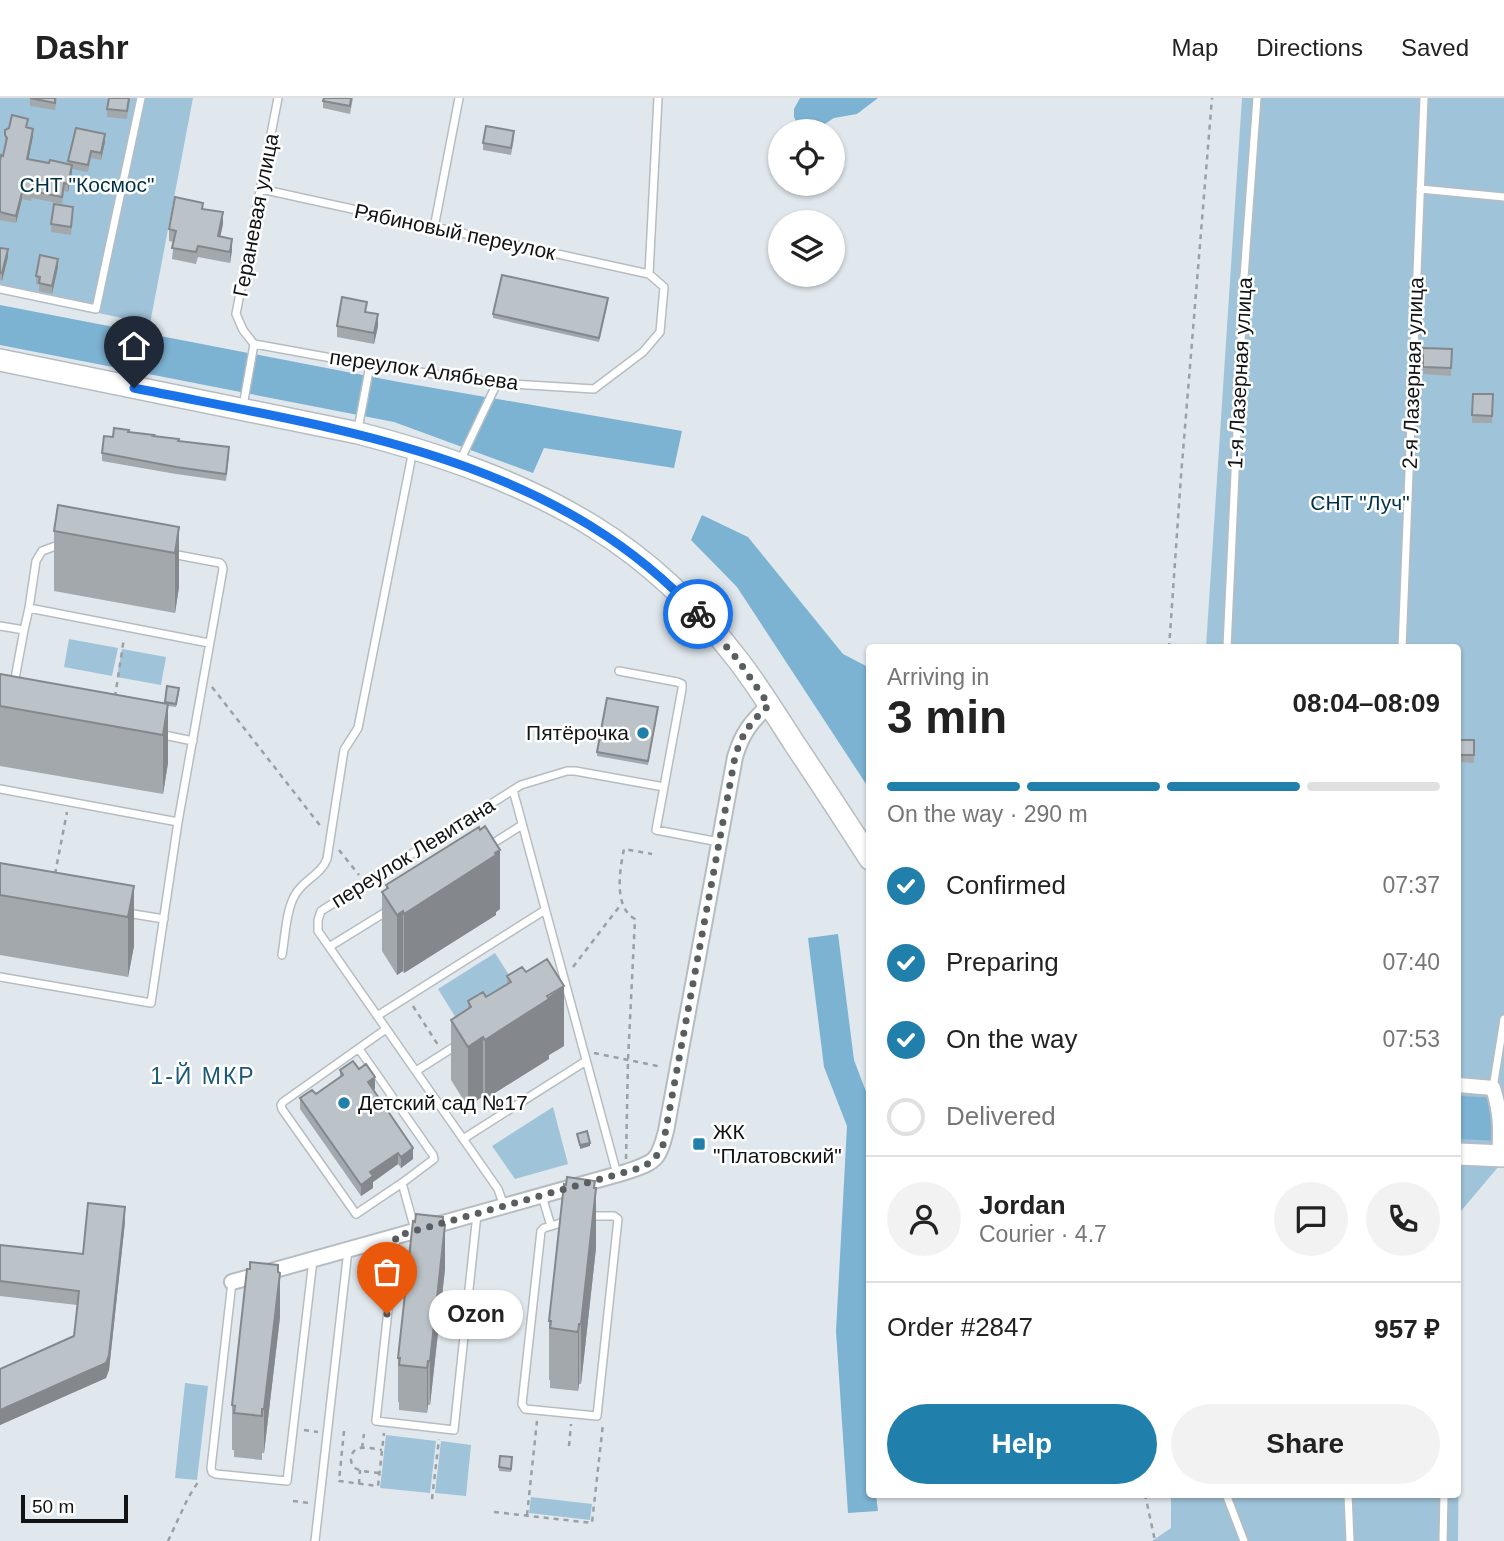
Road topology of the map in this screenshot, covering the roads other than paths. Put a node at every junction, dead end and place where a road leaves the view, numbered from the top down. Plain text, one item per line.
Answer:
1 (141, 98) edge
2 (278, 98) edge
3 (459, 98) edge
4 (659, 98) edge
5 (1257, 98) edge
6 (1424, 98) edge
7 (1420, 188) junction
8 (261, 189) junction
9 (1504, 197) edge
10 (433, 228) junction
11 (649, 274) junction
12 (0, 289) edge
13 (254, 344) junction
14 (0, 360) edge
15 (370, 365) junction
16 (497, 383) junction
17 (242, 410) junction
18 (358, 433) junction
19 (414, 449) junction
20 (458, 463) junction
21 (64, 543) edge
22 (165, 553) edge
23 (29, 608) junction
24 (0, 626) edge
25 (24, 630) junction
26 (209, 643) junction
27 (1227, 644) edge
28 (1402, 644) edge
29 (619, 671) dead end
30 (12, 694) edge
31 (769, 705) junction
32 (146, 732) edge
33 (193, 741) junction
34 (664, 788) junction
35 (0, 789) edge
36 (513, 790) junction
37 (178, 822) junction
38 (522, 825) junction
39 (719, 842) junction
40 (866, 853) edge
41 (477, 854) edge
42 (397, 904) edge
43 (545, 910) junction
44 (114, 911) edge
45 (164, 919) junction
46 (329, 947) junction
47 (282, 955) dead end
48 (0, 977) edge
49 (564, 977) junction
50 (553, 984) edge
51 (377, 1016) junction
52 (1504, 1019) edge
53 (387, 1029) junction
54 (465, 1040) edge
55 (359, 1049) junction
56 (586, 1061) junction
57 (416, 1071) junction
58 (1461, 1085) edge
59 (1493, 1088) junction
60 (463, 1139) junction
61 (1461, 1154) edge
62 (1502, 1156) edge
63 (621, 1174) junction
64 (402, 1183) junction
65 (542, 1195) junction
66 (504, 1206) junction
67 (477, 1214) junction
68 (582, 1216) edge
69 (571, 1220) edge
70 (551, 1226) junction
71 (415, 1231) junction
72 (396, 1236) junction
73 (348, 1250) junction
74 (313, 1259) junction
75 (232, 1282) joint
76 (1228, 1498) edge
77 (1348, 1498) edge
78 (1444, 1498) edge
79 (315, 1541) edge
80 (1244, 1541) edge
81 (1350, 1541) edge
82 (1443, 1541) edge

1 - 12 lane
2 - 8 lane, Гераневая улица
3 - 10 lane
4 - 11 lane
5 - 27 lane, 1-я Лазерная улица
6 - 7 lane, 2-я Лазерная улица
7 - 9 lane
7 - 28 lane, 2-я Лазерная улица
8 - 10 lane, Рябиновый переулок
8 - 13 lane, Гераневая улица
10 - 11 lane, Рябиновый переулок
11 - 16 lane, переулок Алябьева
13 - 15 lane, переулок Алябьева
13 - 17 lane
14 - 17 main road
15 - 16 lane, переулок Алябьева
15 - 18 lane
16 - 20 lane
17 - 18 main road
18 - 19 main road
19 - 20 main road
19 - 47 lane
20 - 31 main road
21 - 23 lane
22 - 26 lane
23 - 25 lane
23 - 26 lane
24 - 25 lane
25 - 30 lane
26 - 33 lane
29 - 34 lane
31 - 39 street
31 - 40 main road
32 - 33 lane
33 - 37 lane
34 - 36 lane, переулок Левитана
34 - 39 lane
35 - 37 lane
36 - 38 lane
36 - 46 lane, переулок Левитана
37 - 45 lane
38 - 41 lane
38 - 43 lane
39 - 63 street
42 - 46 lane
43 - 49 lane
43 - 51 lane
44 - 45 lane
45 - 48 lane
46 - 51 lane
49 - 50 lane
49 - 56 lane
51 - 53 lane
52 - 59 lane
53 - 55 lane
53 - 57 lane
54 - 57 lane
55 - 64 lane
55 - 64 lane
56 - 60 lane
56 - 63 lane
57 - 60 lane
58 - 59 street
59 - 62 street
60 - 66 lane
61 - 62 main road
63 - 65 street
64 - 71 lane
65 - 66 street
65 - 70 lane
66 - 67 street
67 - 71 street
67 - 72 lane
68 - 70 lane
69 - 70 lane
71 - 72 street
72 - 73 street
73 - 74 street
73 - 79 lane
74 - 75 street
74 - 75 lane
76 - 80 lane
77 - 81 lane
78 - 82 lane

